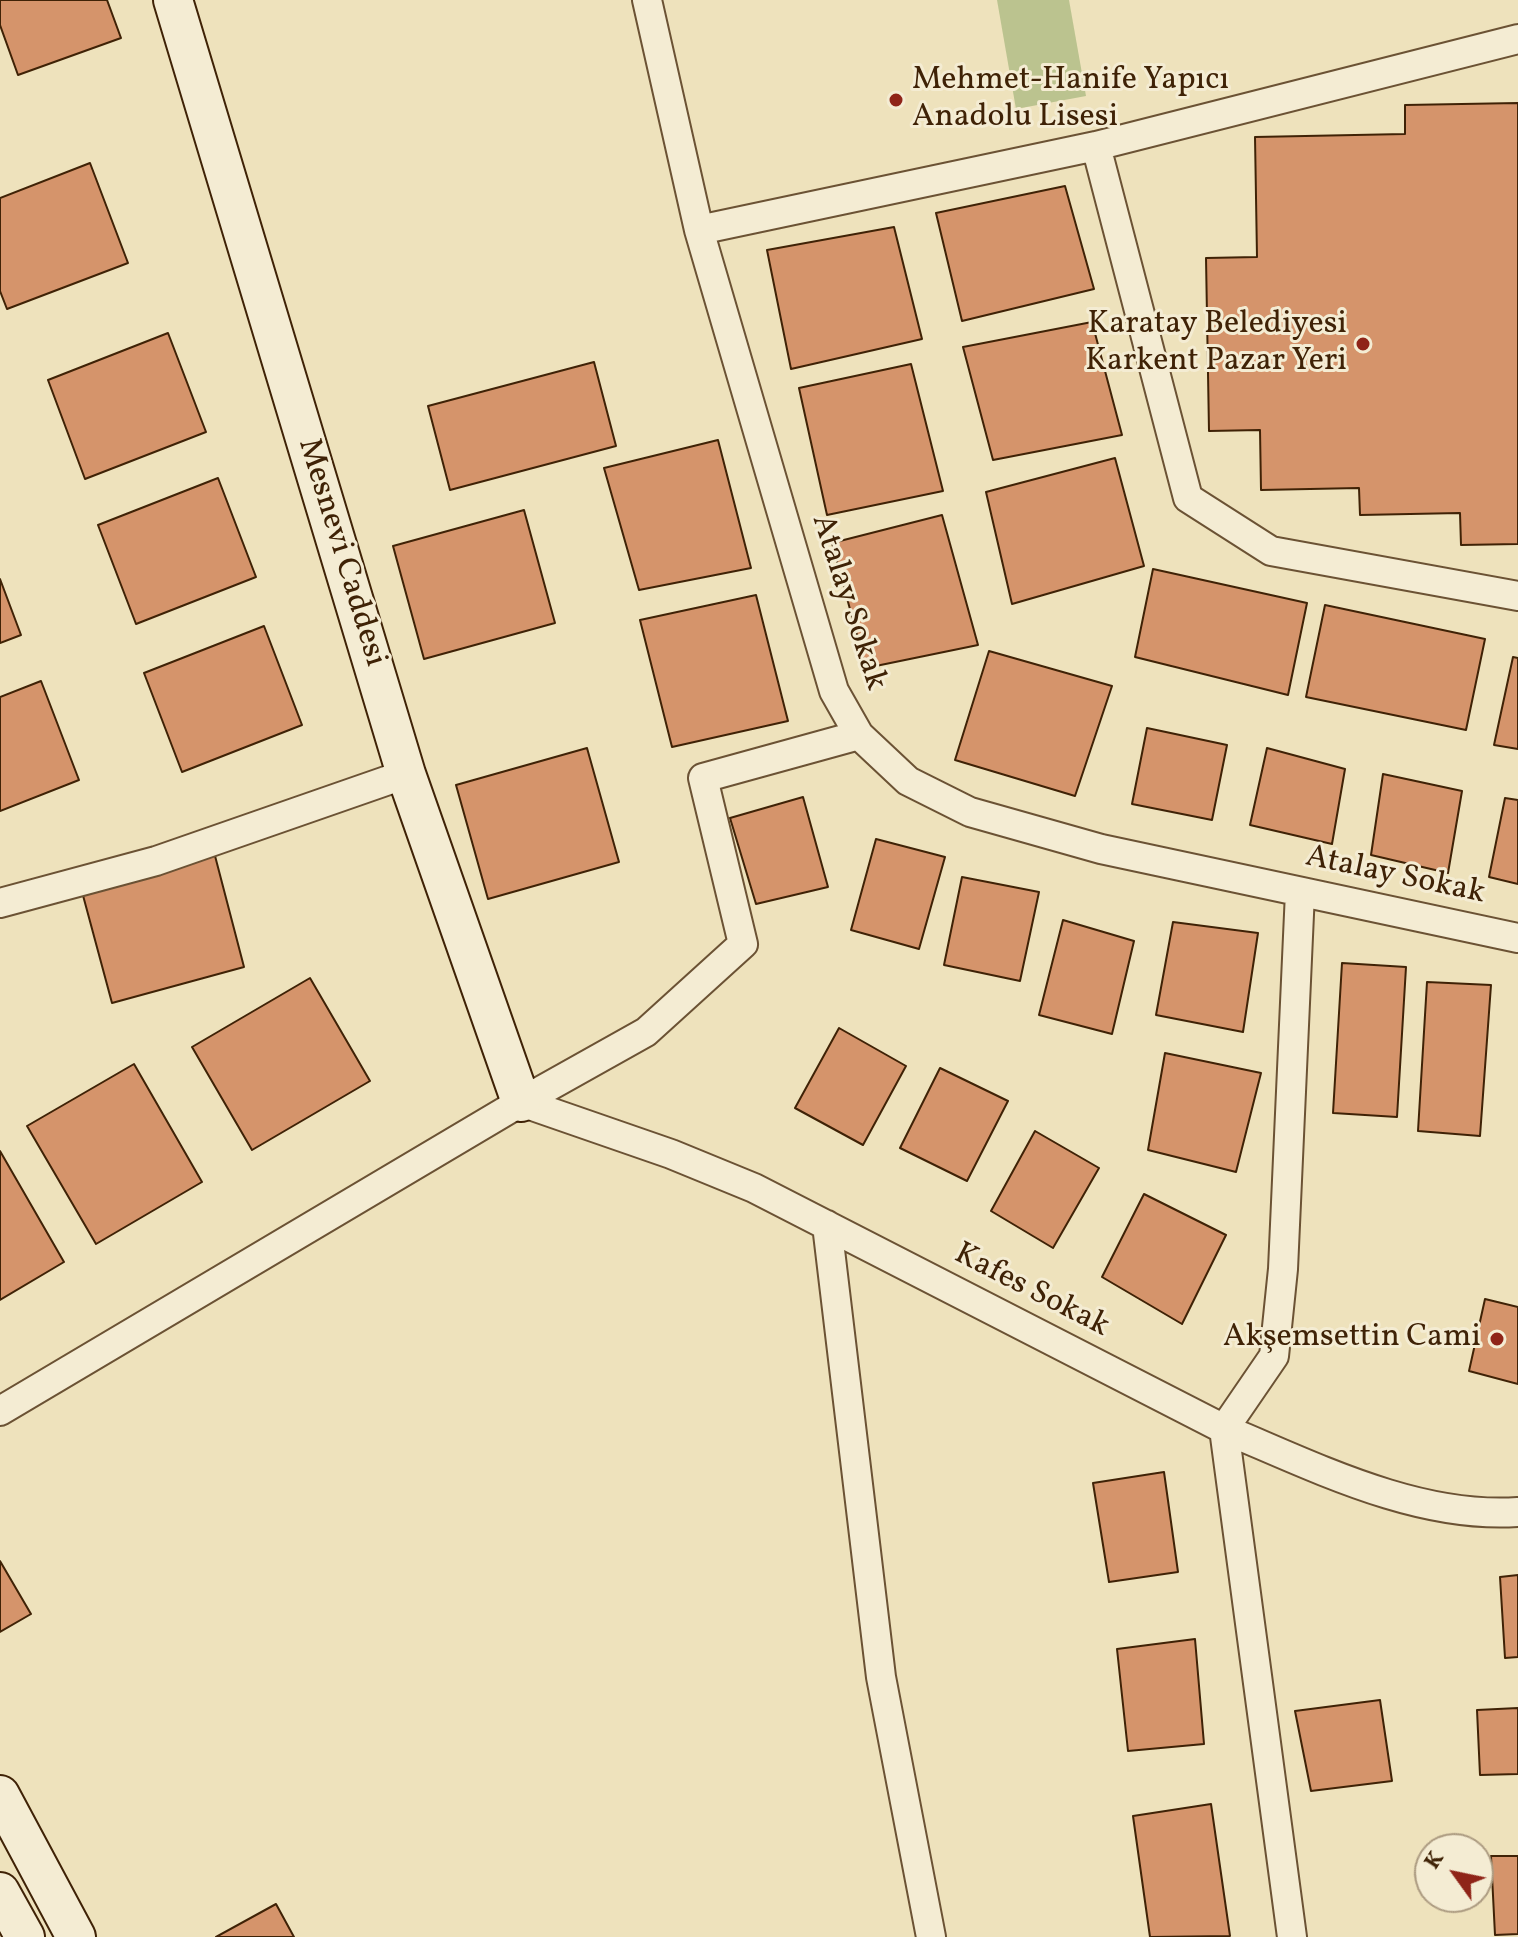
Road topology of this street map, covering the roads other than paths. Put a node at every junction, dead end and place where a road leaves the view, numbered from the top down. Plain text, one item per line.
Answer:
1 (173, 0) edge
2 (647, 0) edge
3 (1518, 39) edge
4 (1096, 146) junction
5 (699, 230) junction
6 (1518, 596) edge
7 (859, 735) junction
8 (406, 774) junction
9 (1300, 892) junction
10 (0, 903) edge
11 (1518, 938) edge
12 (521, 1102) junction
13 (827, 1225) junction
14 (0, 1411) edge
15 (1224, 1429) junction
16 (1518, 1512) edge
17 (0, 1795) edge
18 (0, 1892) edge
19 (25, 1937) edge
20 (76, 1937) edge
21 (931, 1937) edge
22 (1292, 1937) edge

1 - 8 street, Mesnevi Caddesi
2 - 5 street, Atalay Sokak
3 - 4 street
4 - 5 street
4 - 6 street
5 - 7 street, Atalay Sokak
7 - 9 street, Atalay Sokak
7 - 12 street
8 - 10 street
8 - 12 street, Mesnevi Caddesi
9 - 11 street, Atalay Sokak
9 - 15 street
12 - 13 street, Kafes Sokak
12 - 14 street
13 - 15 street, Kafes Sokak
13 - 21 street
15 - 16 street, Kafes Sokak
15 - 22 street
17 - 20 street
18 - 19 street

